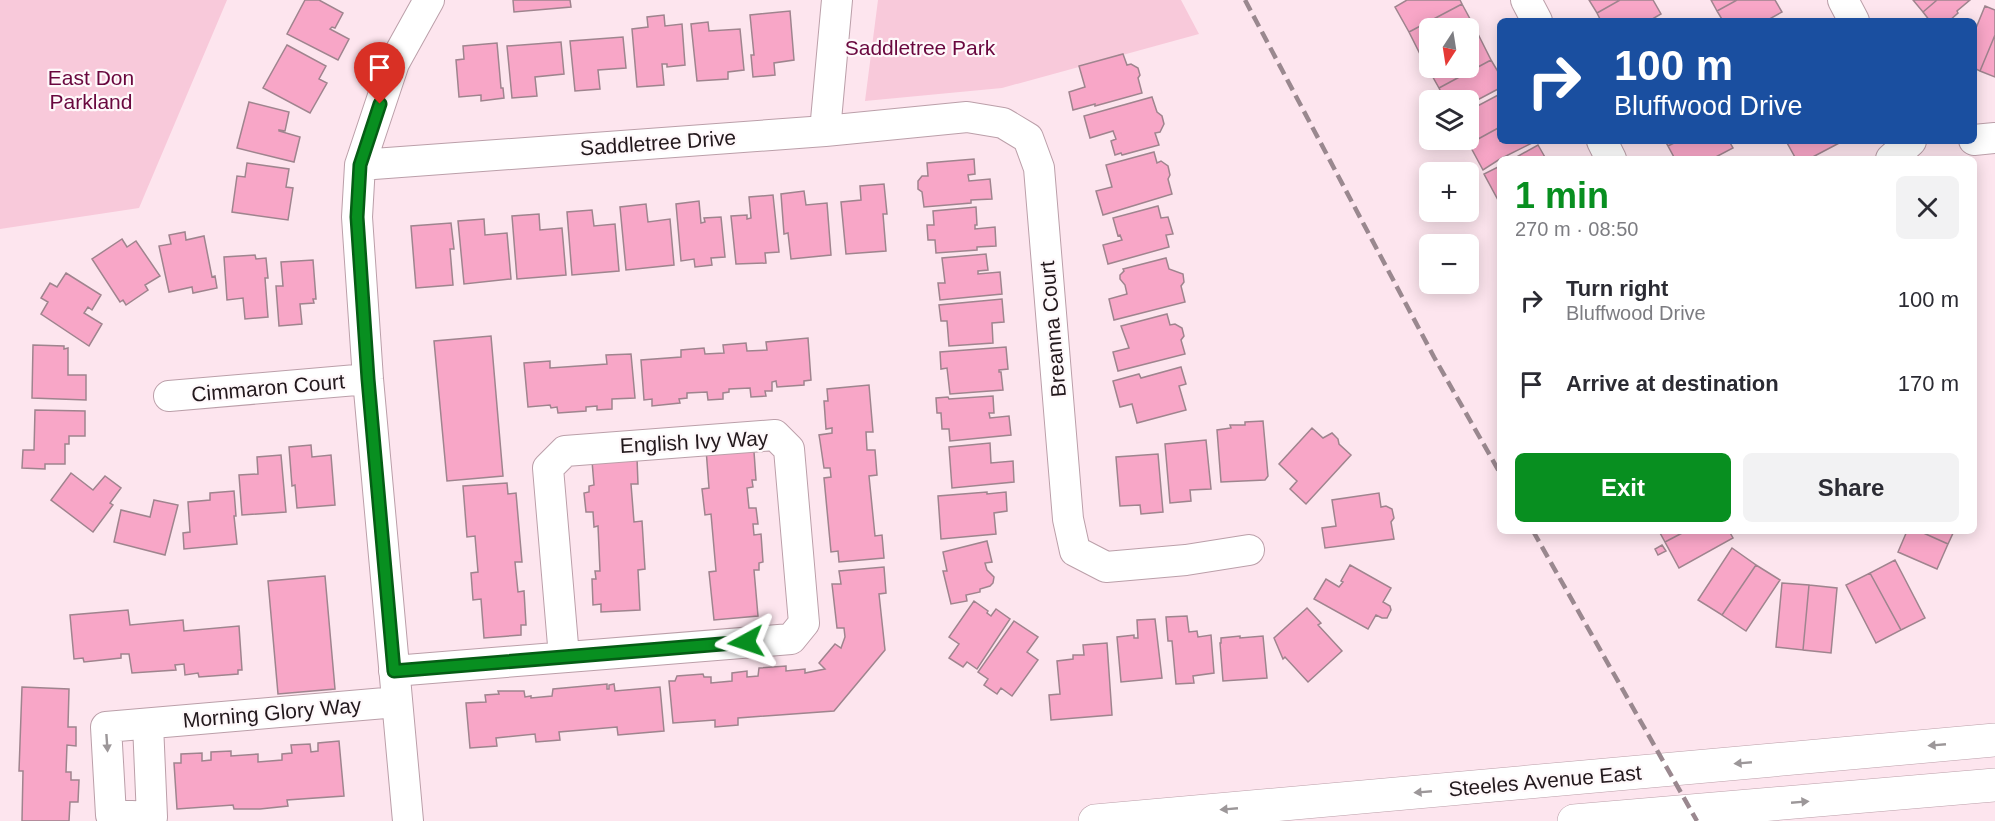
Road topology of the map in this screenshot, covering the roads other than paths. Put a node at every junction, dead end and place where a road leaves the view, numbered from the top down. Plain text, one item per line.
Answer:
1 (429, 0) edge
2 (837, 0) edge
3 (1526, 0) edge
4 (1843, 0) edge
5 (1536, 18) edge
6 (1852, 18) edge
7 (825, 131) junction
8 (1995, 138) edge
9 (1977, 140) edge
10 (1908, 144) edge
11 (1894, 156) edge
12 (360, 165) junction
13 (368, 379) junction
14 (169, 396) dead end
15 (1249, 550) dead end
16 (564, 657) junction
17 (394, 671) junction
18 (397, 702) junction
19 (148, 724) dead end
20 (1995, 740) edge
21 (1995, 785) edge
22 (408, 821) edge
23 (1095, 821) edge
24 (1574, 821) edge

1 - 12 street
2 - 7 street
3 - 5 street
4 - 6 street
7 - 12 street, Saddletree Drive
7 - 15 street, Breanna Court
8 - 9 street
10 - 11 street
12 - 13 street
13 - 14 street, Cimmaron Court
13 - 17 street
16 - 16 street, English Ivy Way
16 - 17 street, English Ivy Way
17 - 18 street
18 - 19 street, Morning Glory Way
18 - 22 street
20 -> 23 main road, Steeles Avenue East
24 -> 21 main road, Steeles Avenue East

